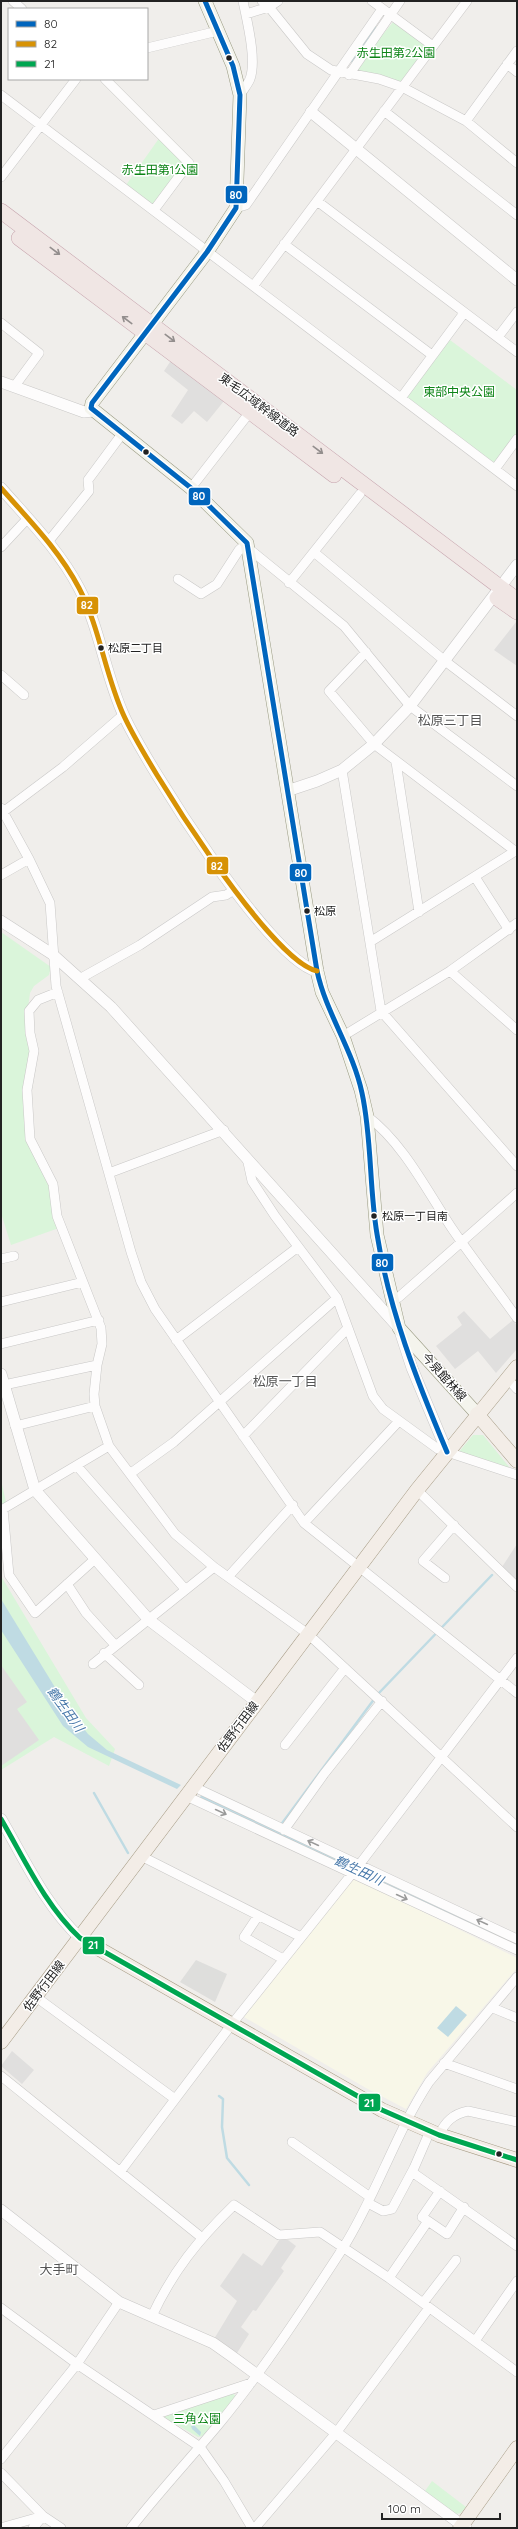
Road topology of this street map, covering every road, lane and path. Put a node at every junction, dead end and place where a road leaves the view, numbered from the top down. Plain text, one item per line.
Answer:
1 (13, 1) edge
2 (205, 1) edge
3 (243, 1) edge
4 (278, 1) edge
5 (372, 1) edge
6 (400, 1) edge
7 (467, 1) edge
8 (266, 4) edge
9 (21, 8) edge
10 (382, 9) junction
11 (246, 14) junction
12 (390, 14) junction
13 (218, 31) junction
14 (433, 46) junction
15 (148, 48) edge
16 (517, 51) edge
17 (507, 64) junction
18 (338, 72) junction
19 (517, 72) edge
20 (349, 74) junction
21 (75, 80) edge
22 (106, 80) edge
23 (402, 88) junction
24 (240, 94) junction
25 (1, 95) edge
26 (384, 111) junction
27 (310, 112) junction
28 (466, 121) junction
29 (41, 124) junction
30 (355, 150) junction
31 (517, 163) edge
32 (1, 177) edge
33 (317, 201) junction
34 (236, 208) junction
35 (154, 210) junction
36 (1, 211) edge
37 (517, 214) edge
38 (1, 224) edge
39 (284, 244) junction
40 (207, 252) junction
41 (517, 280) edge
42 (254, 285) junction
43 (517, 312) edge
44 (464, 313) junction
45 (1, 323) edge
46 (149, 330) junction
47 (498, 338) junction
48 (517, 352) edge
49 (432, 355) junction
50 (1, 382) edge
51 (14, 387) junction
52 (401, 398) junction
53 (93, 411) junction
54 (250, 412) junction
55 (122, 434) junction
56 (517, 439) edge
57 (495, 469) junction
58 (517, 486) edge
59 (1, 488) edge
60 (191, 488) junction
61 (360, 494) junction
62 (28, 518) junction
63 (48, 542) junction
64 (247, 546) junction
65 (1, 547) edge
66 (315, 553) junction
67 (517, 566) edge
68 (178, 579) dead end
69 (289, 583) junction
70 (498, 592) junction
71 (517, 600) edge
72 (517, 612) edge
73 (366, 652) junction
74 (445, 661) junction
75 (1, 675) edge
76 (24, 695) dead end
77 (410, 706) junction
78 (124, 714) junction
79 (517, 716) edge
80 (374, 744) junction
81 (396, 762) junction
82 (342, 770) junction
83 (517, 786) edge
84 (287, 791) junction
85 (2, 810) edge
86 (516, 850) edge
87 (29, 859) junction
88 (1, 875) edge
89 (475, 877) junction
90 (234, 890) junction
91 (419, 912) junction
92 (1, 921) edge
93 (517, 923) edge
94 (509, 930) junction
95 (370, 942) junction
96 (52, 954) junction
97 (316, 971) junction
98 (450, 971) junction
99 (81, 978) junction
100 (58, 992) junction
101 (381, 1011) junction
102 (517, 1030) edge
103 (343, 1036) junction
104 (366, 1116) junction
105 (224, 1130) junction
106 (246, 1157) junction
107 (517, 1166) edge
108 (109, 1173) junction
109 (517, 1193) edge
110 (462, 1243) junction
111 (298, 1247) junction
112 (14, 1256) dead end
113 (1, 1260) edge
114 (83, 1282) junction
115 (337, 1298) junction
116 (392, 1301) junction
117 (1, 1302) edge
118 (517, 1318) edge
119 (98, 1320) junction
120 (348, 1328) junction
121 (399, 1328) junction
122 (176, 1340) junction
123 (1, 1344) edge
124 (97, 1365) junction
125 (517, 1367) edge
126 (507, 1378) junction
127 (2, 1379) edge
128 (517, 1389) edge
129 (218, 1402) junction
130 (95, 1406) junction
131 (477, 1414) junction
132 (399, 1421) junction
133 (15, 1426) junction
134 (243, 1436) junction
135 (109, 1446) junction
136 (447, 1452) junction
137 (517, 1461) edge
138 (76, 1466) junction
139 (131, 1473) junction
140 (517, 1475) edge
141 (35, 1490) junction
142 (417, 1490) junction
143 (293, 1505) junction
144 (304, 1523) junction
145 (454, 1525) junction
146 (95, 1559) junction
147 (214, 1567) junction
148 (359, 1567) junction
149 (228, 1577) junction
150 (445, 1578) dead end
151 (67, 1584) junction
152 (517, 1587) edge
153 (184, 1589) junction
154 (149, 1620) junction
155 (308, 1634) junction
156 (115, 1645) junction
157 (104, 1653) junction
158 (517, 1658) edge
159 (93, 1664) dead end
160 (345, 1668) junction
161 (500, 1679) junction
162 (139, 1685) dead end
163 (517, 1693) edge
164 (382, 1701) junction
165 (257, 1702) junction
166 (285, 1745) dead end
167 (440, 1756) junction
168 (189, 1791) junction
169 (1, 1819) edge
170 (517, 1827) edge
171 (284, 1830) junction
172 (141, 1856) junction
173 (355, 1869) junction
174 (258, 1916) junction
175 (301, 1937) junction
176 (80, 1938) junction
177 (517, 1939) edge
178 (517, 1950) edge
179 (283, 1960) junction
180 (517, 1977) edge
181 (36, 1996) junction
182 (493, 2008) junction
183 (517, 2018) edge
184 (232, 2024) junction
185 (1, 2042) edge
186 (444, 2063) junction
187 (1, 2076) edge
188 (517, 2089) edge
189 (174, 2100) junction
190 (407, 2122) junction
191 (517, 2122) edge
192 (435, 2133) junction
193 (292, 2142) dead end
194 (517, 2160) edge
195 (120, 2172) junction
196 (412, 2172) junction
197 (440, 2191) junction
198 (369, 2200) junction
199 (464, 2207) junction
200 (1, 2210) edge
201 (428, 2221) junction
202 (201, 2237) junction
203 (517, 2246) edge
204 (343, 2248) junction
205 (456, 2260) dead end
206 (389, 2278) junction
207 (517, 2281) edge
208 (120, 2302) junction
209 (426, 2306) junction
210 (1, 2308) edge
211 (152, 2316) junction
212 (475, 2341) junction
213 (77, 2364) junction
214 (517, 2372) edge
215 (254, 2379) junction
216 (154, 2415) junction
217 (336, 2433) junction
218 (200, 2447) junction
219 (517, 2448) edge
220 (1, 2459) edge
221 (1, 2473) edge
222 (42, 2516) junction
223 (463, 2527) edge
224 (1, 2528) edge
225 (33, 2528) edge
226 (61, 2528) edge
227 (131, 2528) edge
228 (254, 2528) edge

1 - 9 street
2 - 13 main road
3 - 11 street
4 - 8 street
5 - 10 street
6 - 12 street
7 - 14 street
8 - 11 street
8 - 18 street
10 - 12 street
10 - 18 street
11 - 24 street
12 - 14 street
12 - 20 street
13 - 15 street
13 - 24 main road
14 - 23 street
16 - 17 street
17 - 19 street
17 - 28 street
18 - 20 street
18 - 27 street
20 - 23 street
21 - 29 street
22 - 35 street
23 - 26 street
23 - 28 street
24 - 34 main road
25 - 29 street
26 - 30 street
26 - 37 street
27 - 30 street
27 - 34 street
28 - 31 street
29 - 32 street
29 - 35 street
30 - 33 street
30 - 41 street
33 - 39 street
33 - 44 street
34 - 40 main road
35 - 40 street
36 -> 46 highway, 東毛広域幹線道路
46 -> 38 highway, 東毛広域幹線道路
39 - 42 street
39 - 49 street
40 - 42 street
40 - 46 main road
42 - 52 street
43 - 47 street
44 - 47 street
44 - 49 street
45 - 51 street
46 - 53 main road
46 - 54 highway, 東毛広域幹線道路
46 -> 70 highway, 東毛広域幹線道路
47 - 48 street
49 - 52 street
50 - 51 street
51 - 53 street
52 - 57 street
53 - 55 main road
54 - 60 street
54 - 61 highway, 東毛広域幹線道路
55 - 60 main road
55 - 63 street
56 - 57 street
57 - 58 street
59 - 62 street
60 - 64 main road
61 - 66 street
61 - 70 highway, 東毛広域幹線道路
62 - 63 street
62 - 65 street
63 - 78 street
64 - 68 street
64 - 69 street
64 - 84 main road, 今泉館林線
66 - 69 street
66 - 74 street
67 - 70 street
69 - 73 street
70 - 71 highway, 東毛広域幹線道路
70 - 72 highway, 東毛広域幹線道路
70 - 74 street
73 - 77 street
73 - 80 street
74 - 77 street
74 - 79 street
75 - 76 street
77 - 80 street
77 - 83 street
78 - 85 street
78 - 90 street
80 - 81 street
80 - 82 street
81 - 86 street
81 - 91 street
82 - 84 street
82 - 95 street
84 - 97 main road, 今泉館林線
85 - 87 street
86 - 89 street
87 - 88 street
87 - 96 street
89 - 91 street
89 - 94 street
90 - 97 street
90 - 99 street
91 - 95 street
92 - 96 street
93 - 94 street
94 - 98 street
95 - 101 street
96 - 99 street
96 - 100 street
97 - 103 main road, 今泉館林線
98 - 101 street
98 - 102 street
99 - 105 street
100 - 108 street
100 - 114 street
101 - 103 street
101 - 107 street
103 - 104 main road, 今泉館林線
104 - 110 street
104 - 116 main road, 今泉館林線
105 - 106 street
105 - 108 street
106 - 111 street
106 - 121 street
108 - 122 street
109 - 110 street
110 - 116 street
110 - 118 street
111 - 115 street
111 - 122 street
112 - 113 street
114 - 117 street
114 - 119 street
115 - 120 street
115 - 129 street
116 - 121 main road, 今泉館林線
119 - 123 street
119 - 124 street
120 - 132 street
120 - 134 street
121 - 131 main road, 今泉館林線
121 - 136 street
122 - 129 street
124 - 127 street
124 - 130 street
125 - 126 main road, 佐野行田線
126 - 128 street
126 - 131 main road, 佐野行田線
127 - 133 street
129 - 134 street
129 - 139 street
130 - 133 street
130 - 135 street
131 - 136 main road, 佐野行田線
131 - 137 main road
132 - 136 street
132 - 144 street
133 - 141 street
134 - 143 street
135 - 138 street
135 - 139 street
136 - 140 street
136 - 142 main road, 佐野行田線
138 - 141 street
138 - 153 street
139 - 147 street
141 - 146 street
141 - 151 street
142 - 145 street
142 - 148 main road, 佐野行田線
143 - 144 street
143 - 149 street
144 - 148 street
145 - 150 street
145 - 152 street
146 - 151 street
146 - 154 street
147 - 149 street
147 - 153 street
148 - 155 main road, 佐野行田線
148 - 161 street
149 - 155 street
151 - 156 street
153 - 154 street
154 - 156 street
154 - 165 street
155 - 160 street
155 - 165 main road, 佐野行田線
156 - 157 street
157 - 159 street
157 - 162 street
158 - 161 street
160 - 164 street
160 - 166 street
161 - 163 street
161 - 167 street
164 - 167 street
164 - 171 street
165 - 168 main road, 佐野行田線
167 - 170 street
167 - 173 street
168 - 171 street
168 - 172 main road, 佐野行田線
168 -> 173 street
169 - 176 street
173 -> 171 street
172 - 174 street
172 - 176 main road, 佐野行田線
173 - 175 street
177 -> 173 street
173 -> 178 street
174 - 175 street
174 - 179 street
175 - 179 street
176 - 181 main road, 佐野行田線
176 - 184 main road
179 - 184 street
180 - 182 street
181 - 185 main road, 佐野行田線
181 - 189 street
182 - 183 street
182 - 186 street
184 - 189 street
184 - 190 main road
186 - 188 street
186 - 190 street
187 - 195 street
189 - 195 street
190 - 192 main road
190 - 198 street
191 - 192 street
192 - 194 main road
192 - 196 street
193 - 198 street
195 - 202 street
196 - 197 street
196 - 198 street
197 - 199 street
197 - 201 street
198 - 204 street
199 - 201 street
199 - 203 street
200 - 208 street
201 - 206 street
202 - 204 street
202 - 211 street
204 - 206 street
204 - 215 street
205 - 209 street
206 - 209 street
207 - 212 street
208 - 211 street
208 - 213 street
209 - 212 street
209 - 217 street
210 - 213 street
211 - 215 street
212 - 214 street
213 - 216 street
213 - 220 street
215 - 216 street
215 - 217 street
215 - 218 street
216 - 218 street
217 - 223 street
217 - 228 street
218 - 227 street
218 - 228 street
219 - 223 main road
221 - 222 street
222 - 224 street
222 - 225 street
222 - 226 street

